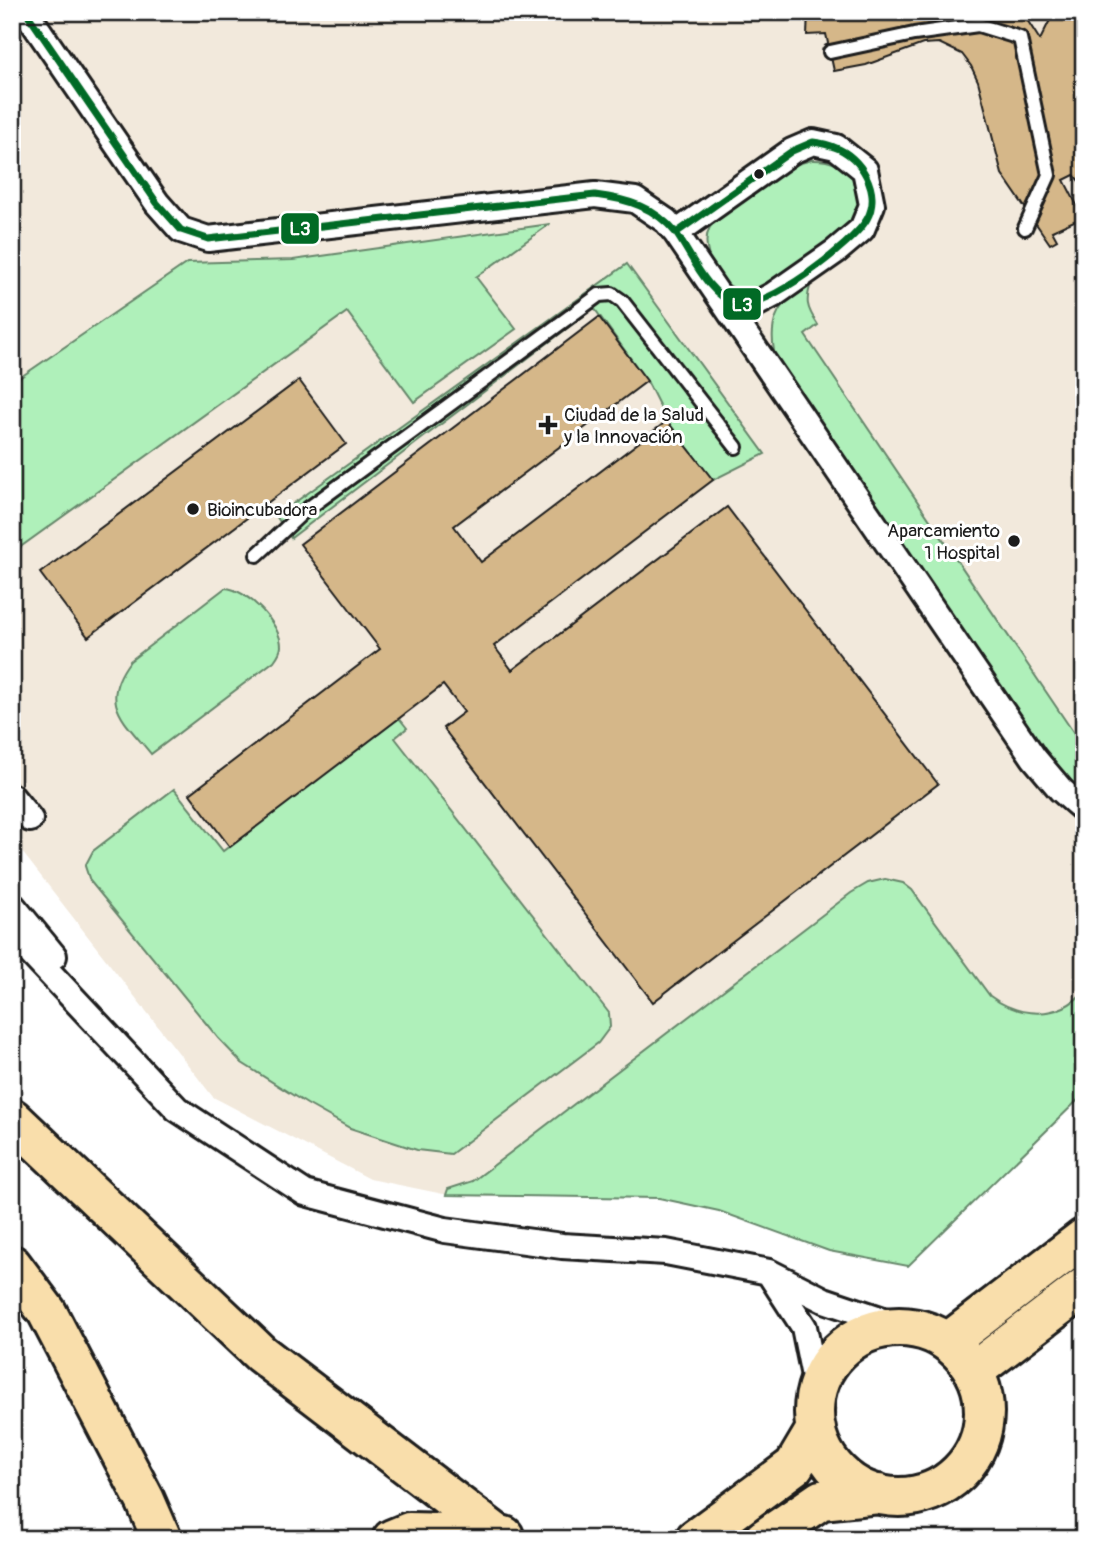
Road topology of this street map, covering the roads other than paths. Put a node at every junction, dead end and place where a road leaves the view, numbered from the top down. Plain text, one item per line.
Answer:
1 (26, 12) edge
2 (830, 52) dead end
3 (1025, 228) dead end
4 (677, 233) junction
5 (773, 295) junction
6 (720, 297) junction
7 (763, 358) junction
8 (736, 447) dead end
9 (257, 555) dead end
10 (12, 797) edge
11 (1084, 810) edge
12 (30, 818) dead end
13 (12, 905) edge
14 (12, 933) edge
15 (117, 1045) junction
16 (12, 1118) edge
17 (1084, 1238) edge
18 (12, 1265) edge
19 (769, 1272) junction
20 (1084, 1287) edge
21 (904, 1327) junction
22 (948, 1342) junction
23 (974, 1371) junction
24 (817, 1391) junction
25 (816, 1429) junction
26 (879, 1494) junction
27 (505, 1536) edge
28 (162, 1539) edge
29 (392, 1539) edge
30 (695, 1539) edge
31 (764, 1539) edge

1 - 4 street
2 - 3 lane
4 - 5 street
4 - 6 street
5 - 6 street
5 - 7 street
6 - 7 street
7 - 11 street
8 - 9 lane
10 - 12 street
13 - 15 street
14 - 15 street
15 - 19 street
16 - 27 main road
17 - 22 main road
18 - 28 main road
19 - 21 street
19 - 24 street
20 - 23 main road
21 - 22 main road
21 - 24 main road
22 - 23 main road
23 - 26 main road
24 - 25 main road
25 - 26 main road
25 - 30 main road
26 - 31 main road
27 - 29 main road

